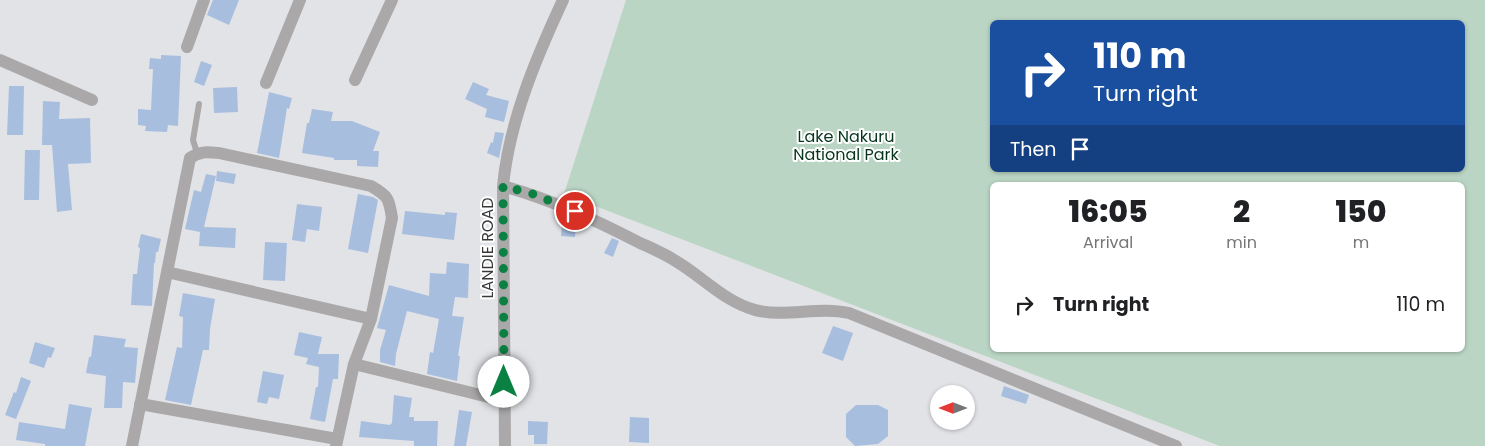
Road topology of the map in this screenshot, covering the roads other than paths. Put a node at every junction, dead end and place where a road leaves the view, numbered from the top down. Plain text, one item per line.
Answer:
1 (204, 0) edge
2 (300, 0) edge
3 (392, 0) edge
4 (563, 0) edge
5 (187, 47) dead end
6 (0, 60) edge
7 (355, 80) dead end
8 (266, 83) dead end
9 (92, 100) dead end
10 (199, 104) dead end
11 (197, 153) junction
12 (503, 186) junction
13 (167, 272) junction
14 (371, 319) junction
15 (354, 364) junction
16 (505, 401) junction
17 (140, 404) junction
18 (337, 443) edge
19 (132, 446) edge
20 (506, 446) edge
21 (1176, 446) edge

1 - 5 street
2 - 8 street
3 - 7 street
4 - 12 street, LANDIE ROAD
6 - 9 street
10 - 11 lane
11 - 13 street
11 - 14 street
12 - 16 street, LANDIE ROAD
12 - 21 street
13 - 14 street
13 - 17 street
14 - 15 street
15 - 16 street
15 - 18 street
16 - 20 street, LANDIE ROAD
17 - 18 street
17 - 19 street

